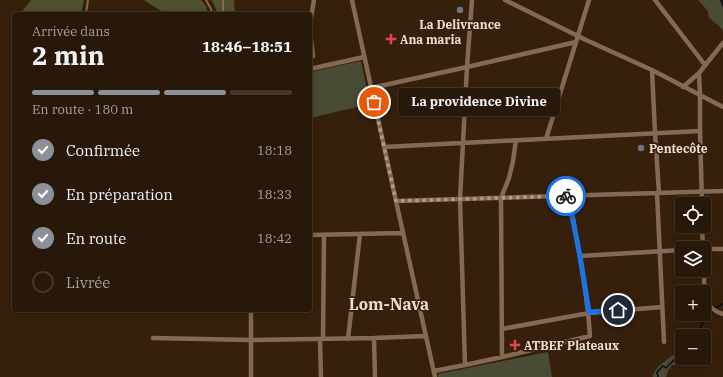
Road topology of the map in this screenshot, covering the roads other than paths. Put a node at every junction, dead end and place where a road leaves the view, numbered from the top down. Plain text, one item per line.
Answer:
1 (88, 0) edge
2 (206, 0) edge
3 (223, 0) edge
4 (314, 0) edge
5 (352, 0) edge
6 (472, 0) edge
7 (589, 0) edge
8 (656, 0) edge
9 (508, 1) edge
10 (86, 12) edge
11 (212, 12) edge
12 (223, 12) edge
13 (312, 12) edge
14 (578, 36) junction
15 (576, 42) junction
16 (723, 43) edge
17 (364, 57) junction
18 (705, 65) junction
19 (467, 67) junction
20 (312, 69) edge
21 (652, 70) junction
22 (699, 73) junction
23 (683, 87) junction
24 (371, 88) junction
25 (700, 95) junction
26 (723, 107) edge
27 (700, 131) junction
28 (655, 133) junction
29 (546, 139) junction
30 (516, 140) junction
31 (463, 143) junction
32 (384, 147) junction
33 (723, 191) edge
34 (702, 192) junction
35 (658, 193) junction
36 (568, 196) junction
37 (702, 197) edge
38 (501, 198) junction
39 (460, 199) junction
40 (396, 201) junction
41 (403, 233) junction
42 (360, 234) junction
43 (312, 235) edge
44 (324, 235) junction
45 (711, 249) edge
46 (723, 249) edge
47 (675, 250) edge
48 (660, 251) junction
49 (580, 256) junction
50 (704, 277) edge
51 (662, 307) junction
52 (251, 312) edge
53 (589, 312) junction
54 (723, 314) edge
55 (502, 329) junction
56 (426, 336) junction
57 (153, 338) dead end
58 (374, 338) junction
59 (322, 339) junction
60 (348, 339) junction
61 (252, 340) junction
62 (664, 342) dead end
63 (502, 357) junction
64 (465, 365) junction
65 (434, 371) junction
66 (251, 377) edge
67 (321, 377) edge
68 (375, 377) edge
69 (435, 377) edge

1 - 10 lane
2 - 11 lane
3 - 12 lane
4 - 13 street
5 - 17 street
6 - 19 street
7 - 14 street
8 - 18 street
9 - 14 street
14 - 15 street
14 - 21 street
15 - 19 street
15 - 29 street
16 - 18 street
17 - 20 street
17 - 24 street
18 - 22 street
19 - 24 street
19 - 31 street
21 - 23 street
21 - 28 street
22 - 23 street
22 - 25 street
23 - 25 street
24 - 32 street
25 - 26 street
25 - 27 street
27 - 28 street
27 - 34 street
28 - 29 street
28 - 35 street
29 - 30 street
30 - 31 street
30 - 38 street
31 - 32 street
31 - 39 street
32 - 40 street
33 - 34 street
34 - 35 street
34 - 37 street
35 - 36 street
35 - 48 street
36 - 38 street
36 - 49 street
38 - 39 street
38 - 55 street
39 - 40 street
39 - 64 street
40 - 41 street
41 - 42 street
41 - 56 street
42 - 44 street
42 - 60 street
43 - 44 street
44 - 59 street
45 - 46 street
47 - 48 street
48 - 49 street
48 - 51 street
49 - 53 street
50 - 54 street
51 - 53 street
51 - 62 street
52 - 61 street
53 - 55 street
53 - 63 street
55 - 63 street
56 - 58 street
56 - 65 street
57 - 61 street
58 - 60 street
58 - 68 street
59 - 60 street
59 - 61 street
59 - 67 street
61 - 66 street
63 - 64 street
64 - 65 street
65 - 69 street

